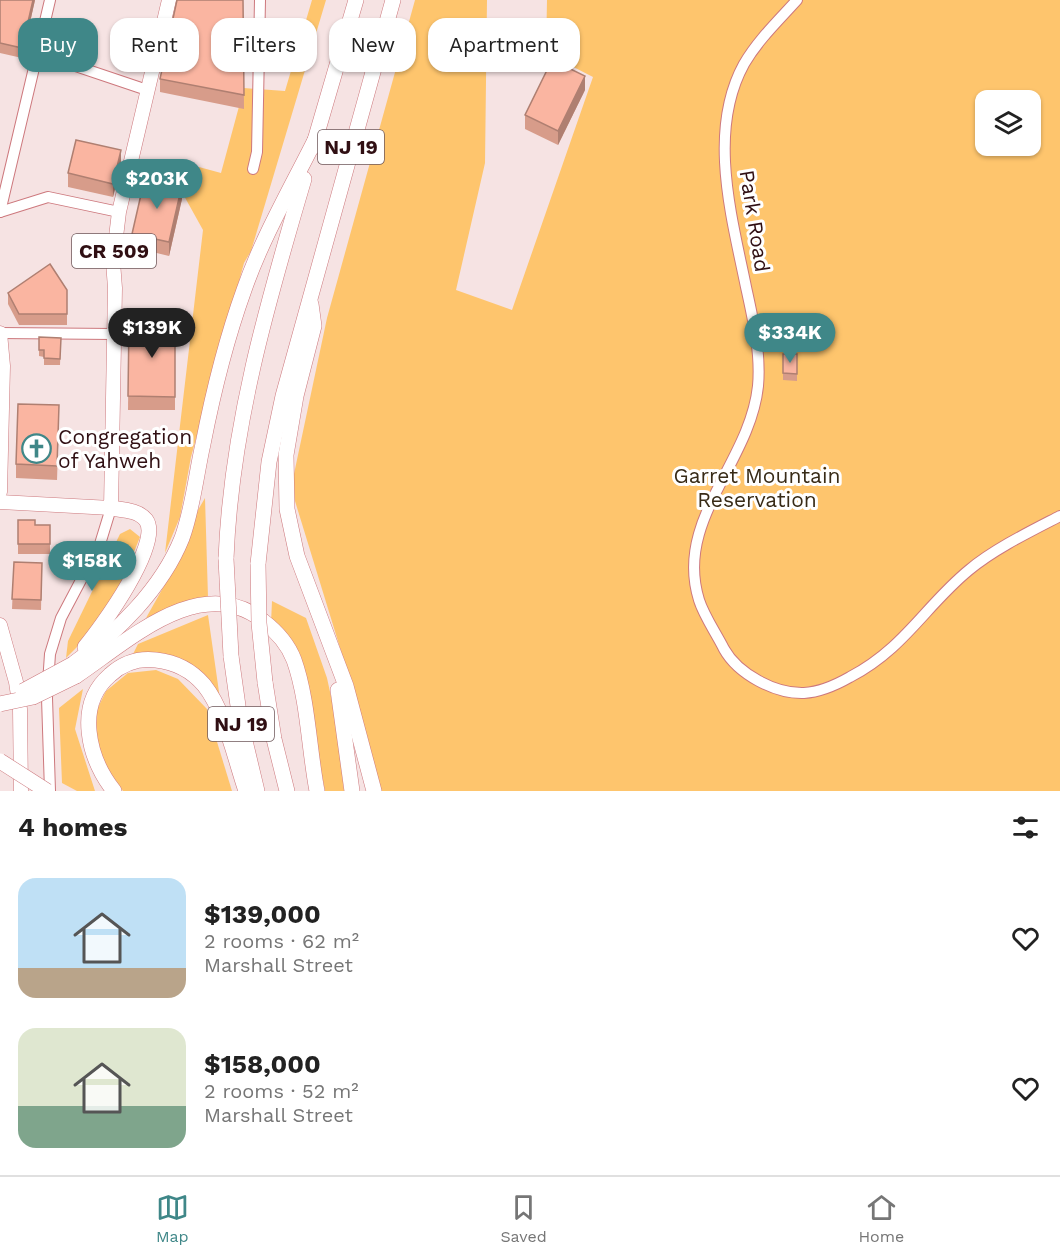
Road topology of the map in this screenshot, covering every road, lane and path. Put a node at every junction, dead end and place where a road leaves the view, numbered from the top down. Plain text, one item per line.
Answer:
1 (50, 0) edge
2 (169, 0) edge
3 (260, 0) edge
4 (356, 0) edge
5 (393, 0) edge
6 (797, 0) edge
7 (46, 18) edge
8 (33, 72) edge
9 (93, 72) edge
10 (147, 90) junction
11 (316, 138) junction
12 (253, 169) dead end
13 (0, 212) edge
14 (119, 212) junction
15 (310, 294) junction
16 (0, 333) edge
17 (114, 334) junction
18 (0, 441) edge
19 (0, 492) edge
20 (0, 502) edge
21 (111, 508) junction
22 (1060, 516) edge
23 (318, 612) junction
24 (0, 625) edge
25 (6, 665) edge
26 (74, 667) junction
27 (0, 698) edge
28 (0, 704) edge
29 (0, 762) edge
30 (21, 791) edge
31 (48, 791) edge
32 (114, 791) edge
33 (246, 791) edge
34 (257, 791) edge
35 (287, 791) edge
36 (317, 791) edge
37 (352, 791) edge
38 (374, 791) edge

1 - 7 street
2 - 10 main road, CR 509
3 - 12 street
4 - 11 highway, NJ 19
5 - 15 highway, NJ 19
6 - 22 street, Park Road
8 - 13 street
9 - 10 street
10 - 14 main road, CR 509
11 - 26 highway
11 - 34 highway, NJ 19, bridge
13 - 14 street
14 - 17 main road, CR 509
15 - 23 highway
15 - 35 highway, NJ 19, bridge
16 - 17 street
16 - 18 main road
17 - 21 main road, CR 509
18 - 19 main road
20 - 21 main road
21 - 26 highway
21 - 31 street
23 - 37 highway
23 - 38 highway
24 - 25 main road
25 - 30 main road
26 - 27 highway, bridge
26 - 28 highway, bridge
26 - 36 highway
29 - 31 highway, bridge
32 - 33 highway

